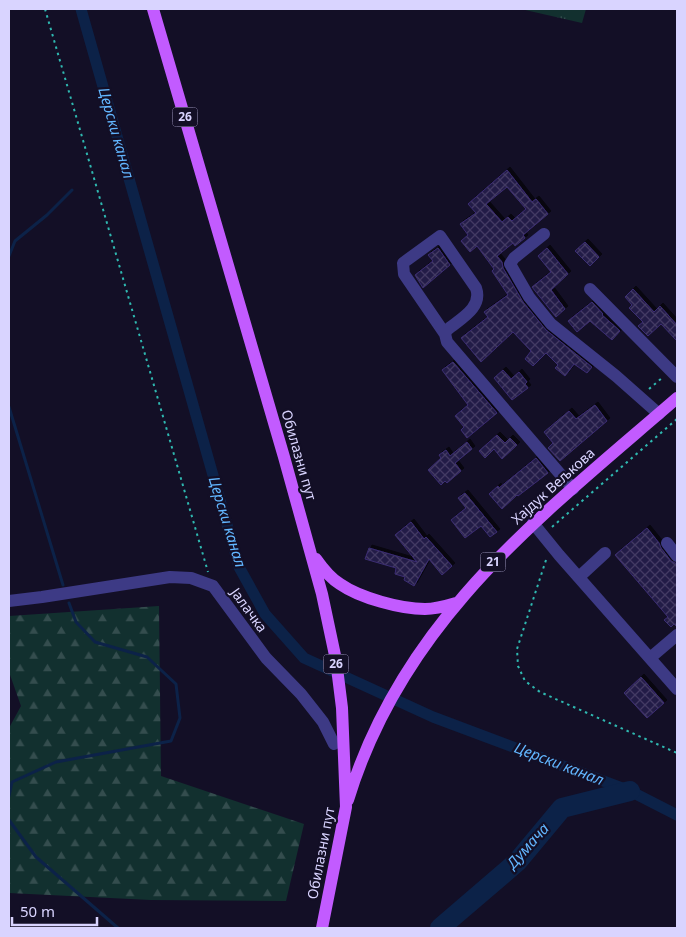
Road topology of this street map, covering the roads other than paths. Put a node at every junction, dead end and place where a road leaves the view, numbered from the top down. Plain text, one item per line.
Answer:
1 (153, 9) edge
2 (544, 234) dead end
3 (590, 289) dead end
4 (445, 334) junction
5 (674, 374) edge
6 (677, 398) edge
7 (659, 414) junction
8 (573, 489) junction
9 (533, 523) junction
10 (667, 543) dead end
11 (606, 553) dead end
12 (312, 555) junction
13 (677, 556) edge
14 (579, 576) junction
15 (9, 601) edge
16 (456, 604) junction
17 (677, 635) edge
18 (650, 658) junction
19 (677, 689) edge
20 (334, 744) dead end
21 (346, 807) junction
22 (323, 923) edge

1 - 12 main road, Обилазни пут / 26
2 - 7 street
3 - 5 street
4 - 4 street
4 - 8 street
6 - 7 main road, Хајдук Вељкова / 21
7 - 8 main road, Хајдук Вељкова / 21
8 - 9 main road, Хајдук Вељкова / 21
9 - 14 street
9 - 16 main road, Хајдук Вељкова / 21
10 - 13 street
11 - 14 street
12 - 16 main road
12 - 21 main road, Обилазни пут / 26
14 - 18 street
15 - 20 street, Јалачка
16 - 21 main road, 21
17 - 18 street
18 - 19 street
21 - 22 main road, Обилазни пут / 21

